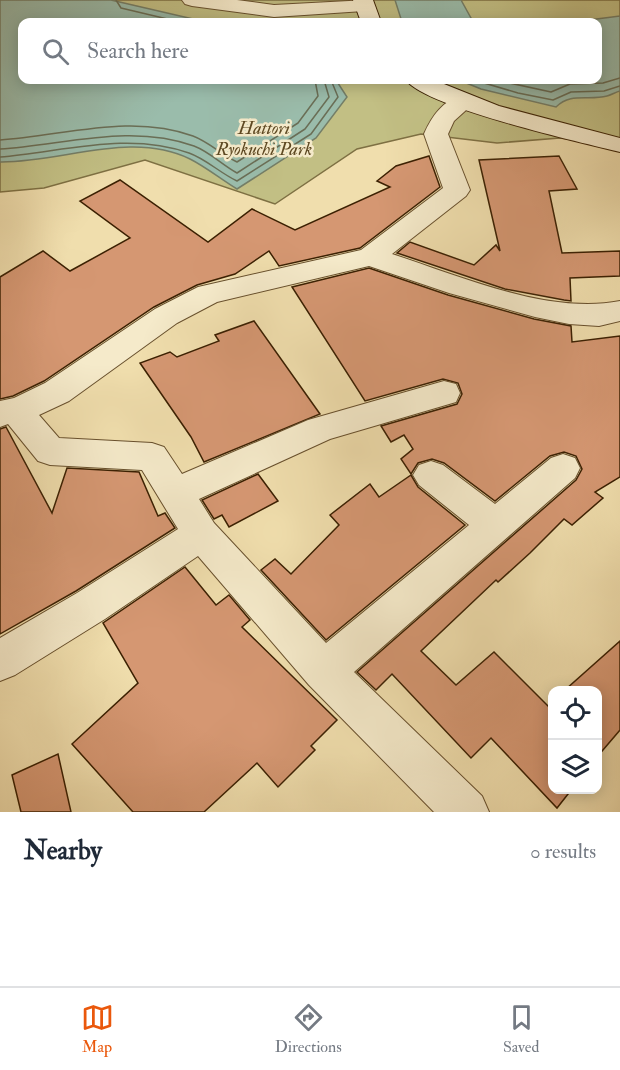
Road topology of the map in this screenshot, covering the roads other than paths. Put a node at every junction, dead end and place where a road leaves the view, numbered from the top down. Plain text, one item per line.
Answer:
1 (192, 0) edge
2 (366, 9) edge
3 (425, 84) edge
4 (463, 102) junction
5 (620, 145) edge
6 (370, 257) junction
7 (620, 311) edge
8 (444, 393) dead end
9 (8, 413) edge
10 (563, 468) dead end
11 (431, 475) dead end
12 (176, 494) junction
13 (495, 525) junction
14 (201, 534) junction
15 (0, 661) edge
16 (324, 671) junction
17 (466, 812) edge

1 - 2 street
3 - 4 street
4 - 5 street
4 - 6 street
6 - 7 street
6 - 9 street
8 - 12 street
9 - 12 street
10 - 13 street
11 - 13 street
12 - 14 street
13 - 16 street
14 - 15 street
14 - 16 street
16 - 17 street

